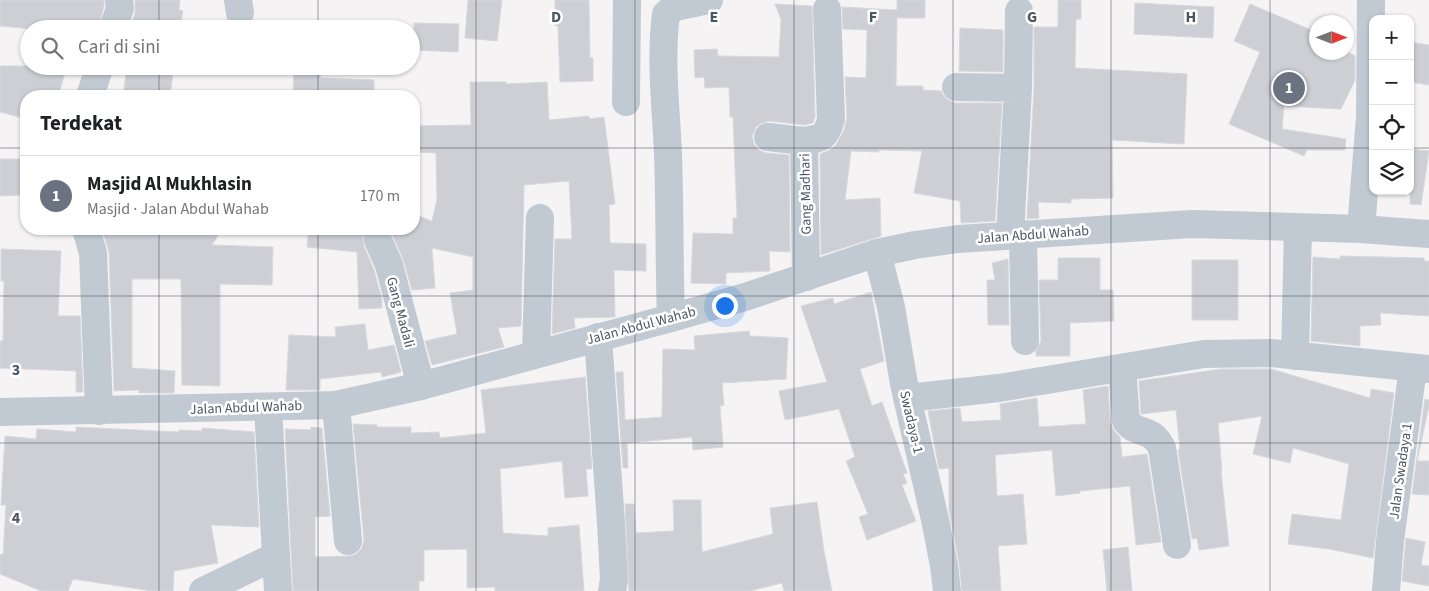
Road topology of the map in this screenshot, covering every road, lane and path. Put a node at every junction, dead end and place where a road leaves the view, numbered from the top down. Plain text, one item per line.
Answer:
1 (119, 0) edge
2 (627, 0) edge
3 (709, 0) edge
4 (1371, 0) edge
5 (827, 9) dead end
6 (1019, 11) dead end
7 (116, 20) edge
8 (97, 75) edge
9 (956, 87) dead end
10 (1018, 88) junction
11 (92, 90) edge
12 (626, 102) dead end
13 (768, 137) dead end
14 (804, 141) junction
15 (540, 218) dead end
16 (1298, 228) junction
17 (1361, 230) junction
18 (1429, 234) edge
19 (88, 235) edge
20 (1016, 235) junction
21 (378, 240) dead end
22 (877, 253) junction
23 (806, 277) junction
24 (671, 318) junction
25 (598, 337) junction
26 (1025, 341) dead end
27 (536, 354) junction
28 (1295, 356) junction
29 (1122, 368) junction
30 (1421, 368) edge
31 (904, 381) junction
32 (420, 386) junction
33 (336, 405) junction
34 (268, 407) junction
35 (99, 411) junction
36 (0, 412) edge
37 (348, 541) dead end
38 (1177, 545) dead end
39 (276, 556) junction
40 (204, 591) edge
41 (278, 591) edge
42 (612, 591) edge
43 (947, 591) edge
44 (1386, 591) edge

1 - 7 street
2 - 12 street
3 - 24 street
4 - 17 street
5 - 14 street, Gang Madhari
6 - 10 street
8 - 11 street
9 - 10 street
10 - 20 street
13 - 14 street
14 - 23 street, Gang Madhari
15 - 27 street
16 - 17 street, Jalan Abdul Wahab
16 - 20 street, Jalan Abdul Wahab
16 - 28 street
17 - 18 street, Jalan Abdul Wahab
19 - 35 street
20 - 22 street, Jalan Abdul Wahab
20 - 26 street
21 - 32 street, Gang Madali
22 - 23 street, Jalan Abdul Wahab
22 - 31 street, Swadaya-1
23 - 24 street, Jalan Abdul Wahab
24 - 25 street, Jalan Abdul Wahab
25 - 27 street, Jalan Abdul Wahab
25 - 42 street
27 - 32 street, Jalan Abdul Wahab
28 - 29 street
28 - 30 street
29 - 31 street
29 - 38 street
30 - 44 street, Jalan Swadaya 1
31 - 43 street, Swadaya-1
32 - 33 street, Jalan Abdul Wahab
33 - 34 street, Jalan Abdul Wahab
33 - 37 street
34 - 35 street, Jalan Abdul Wahab
34 - 39 street
35 - 36 street, Jalan Abdul Wahab
39 - 40 street
39 - 41 street

